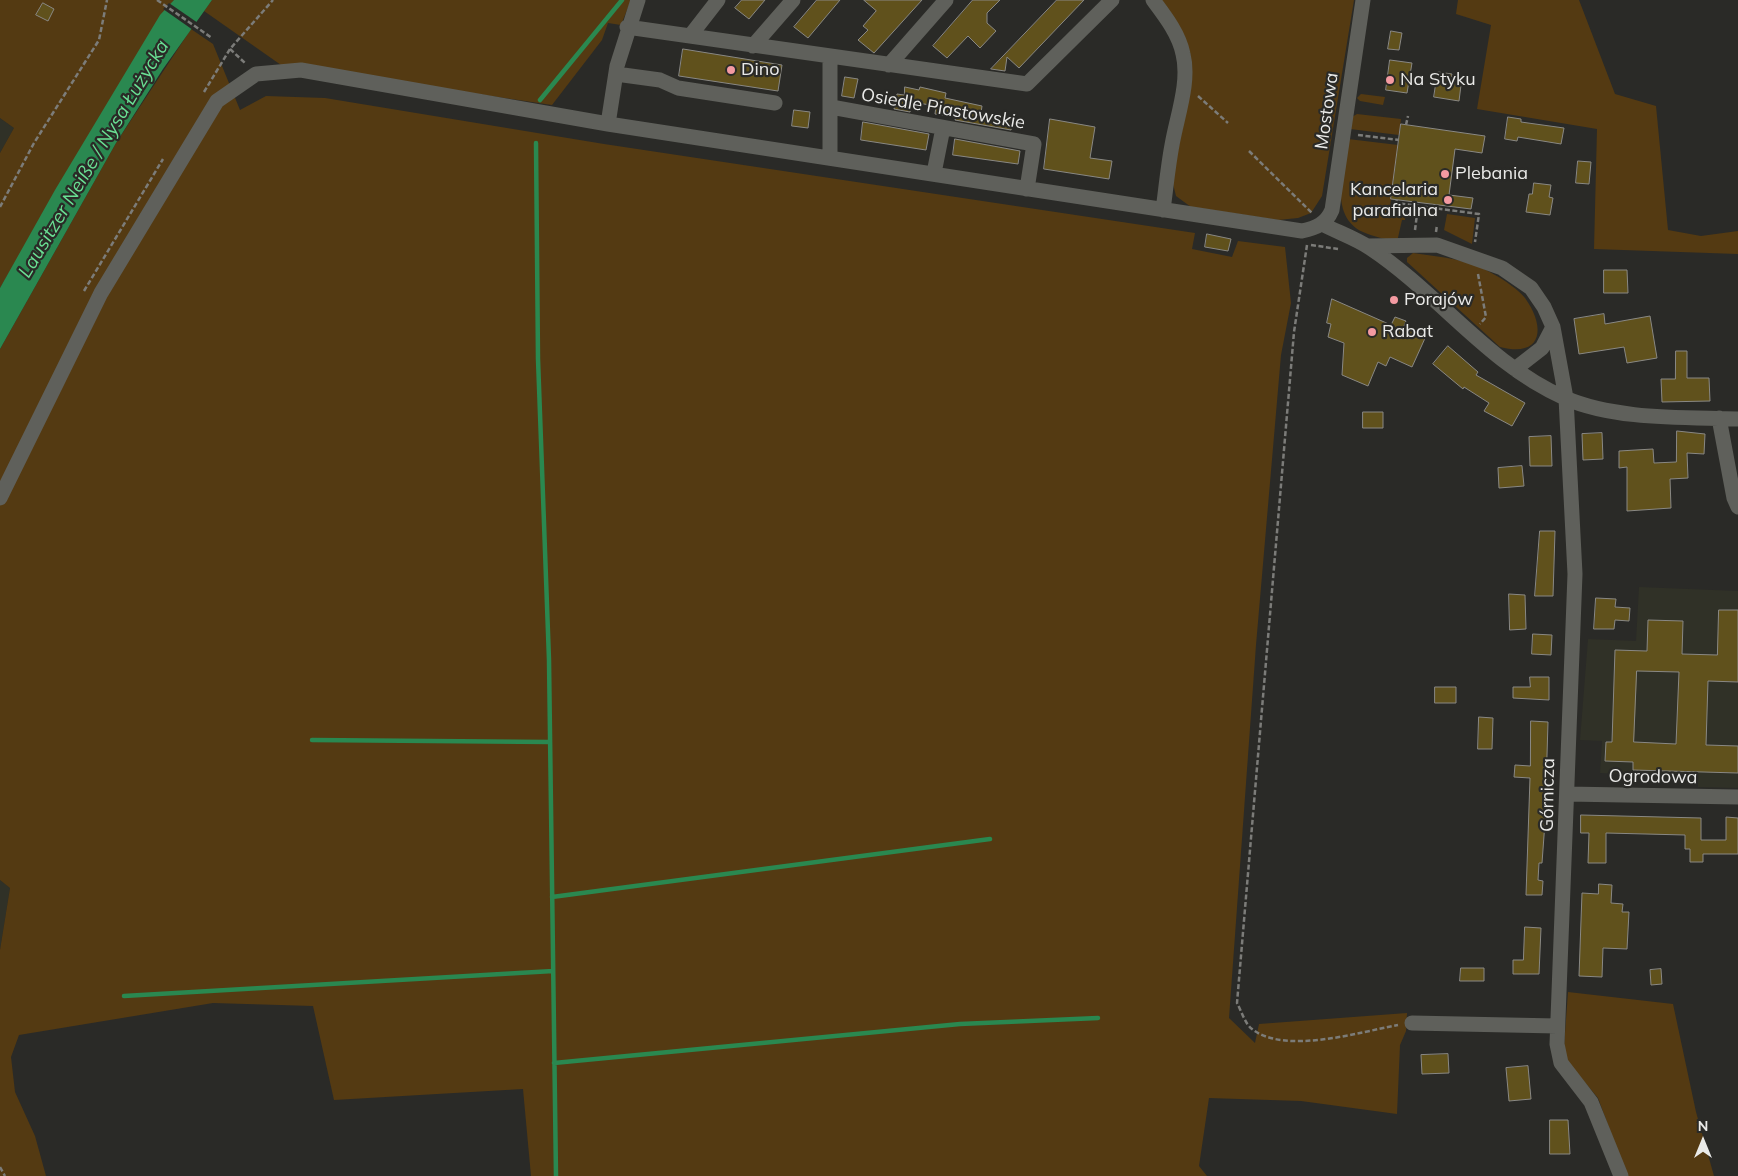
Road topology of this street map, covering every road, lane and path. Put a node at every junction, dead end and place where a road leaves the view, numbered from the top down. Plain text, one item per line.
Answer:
1 (107, 0) edge
2 (157, 0) edge
3 (273, 0) edge
4 (638, 0) edge
5 (718, 0) edge
6 (792, 0) edge
7 (946, 0) edge
8 (1112, 0) edge
9 (1153, 0) edge
10 (1363, 0) edge
11 (628, 28) junction
12 (690, 36) junction
13 (212, 38) dead end
14 (753, 46) junction
15 (830, 57) junction
16 (890, 65) junction
17 (256, 74) junction
18 (616, 74) junction
19 (1184, 83) junction
20 (775, 103) dead end
21 (831, 107) junction
22 (1408, 116) dead end
23 (1228, 123) dead end
24 (608, 124) junction
25 (1406, 125) dead end
26 (943, 128) junction
27 (1343, 133) junction
28 (1399, 140) dead end
29 (1249, 151) dead end
30 (830, 158) junction
31 (934, 173) junction
32 (1027, 189) junction
33 (1397, 200) dead end
34 (1418, 206) junction
35 (0, 207) edge
36 (1439, 209) junction
37 (1163, 210) junction
38 (1438, 216) dead end
39 (1313, 223) junction
40 (1422, 232) dead end
41 (1429, 232) dead end
42 (1442, 234) dead end
43 (1368, 246) junction
44 (1481, 260) junction
45 (1553, 327) junction
46 (1471, 334) junction
47 (1515, 369) junction
48 (1566, 398) junction
49 (1719, 418) junction
50 (1738, 419) edge
51 (0, 498) edge
52 (1738, 506) edge
53 (1567, 794) junction
54 (1738, 797) edge
55 (1412, 1023) joint
56 (1557, 1026) junction
57 (0, 1166) edge
58 (5, 1176) edge
59 (1621, 1176) edge

1 - 35 path
2 - 13 path
3 - 17 path
4 - 11 street
5 - 12 street
6 - 14 street
7 - 16 street, Osiedle Piastowskie
8 - 16 street, Osiedle Piastowskie
9 - 19 street
10 - 27 street, Mostowa
11 - 12 street, Osiedle Piastowskie
11 - 18 street
12 - 14 street, Osiedle Piastowskie
14 - 15 street, Osiedle Piastowskie
15 - 16 street, Osiedle Piastowskie
15 - 21 street
17 - 24 street
17 - 51 street
18 - 20 street
18 - 24 street
19 - 23 path
19 - 37 street
21 - 26 street, Osiedle Piastowskie
21 - 30 street
22 - 25 path
24 - 30 street
26 - 31 street
26 - 32 street, Osiedle Piastowskie
27 - 28 path
27 - 39 street, Mostowa
29 - 39 path
30 - 31 street
31 - 32 street
32 - 37 street
33 - 34 path
34 - 36 path
34 - 40 path
36 - 38 path
36 - 44 path
37 - 39 street
39 - 43 street
39 - 55 path
41 - 42 path
43 - 44 street, Górnicza
43 - 46 street
44 - 45 street, Górnicza
44 - 46 path
45 - 47 street
45 - 48 street, Górnicza
46 - 47 street
47 - 48 street
48 - 49 street
48 - 53 street, Górnicza
49 - 50 street
49 - 52 street
53 - 54 street, Ogrodowa
53 - 56 street, Górnicza
55 - 56 street
56 - 59 street, Górnicza
57 - 58 path

